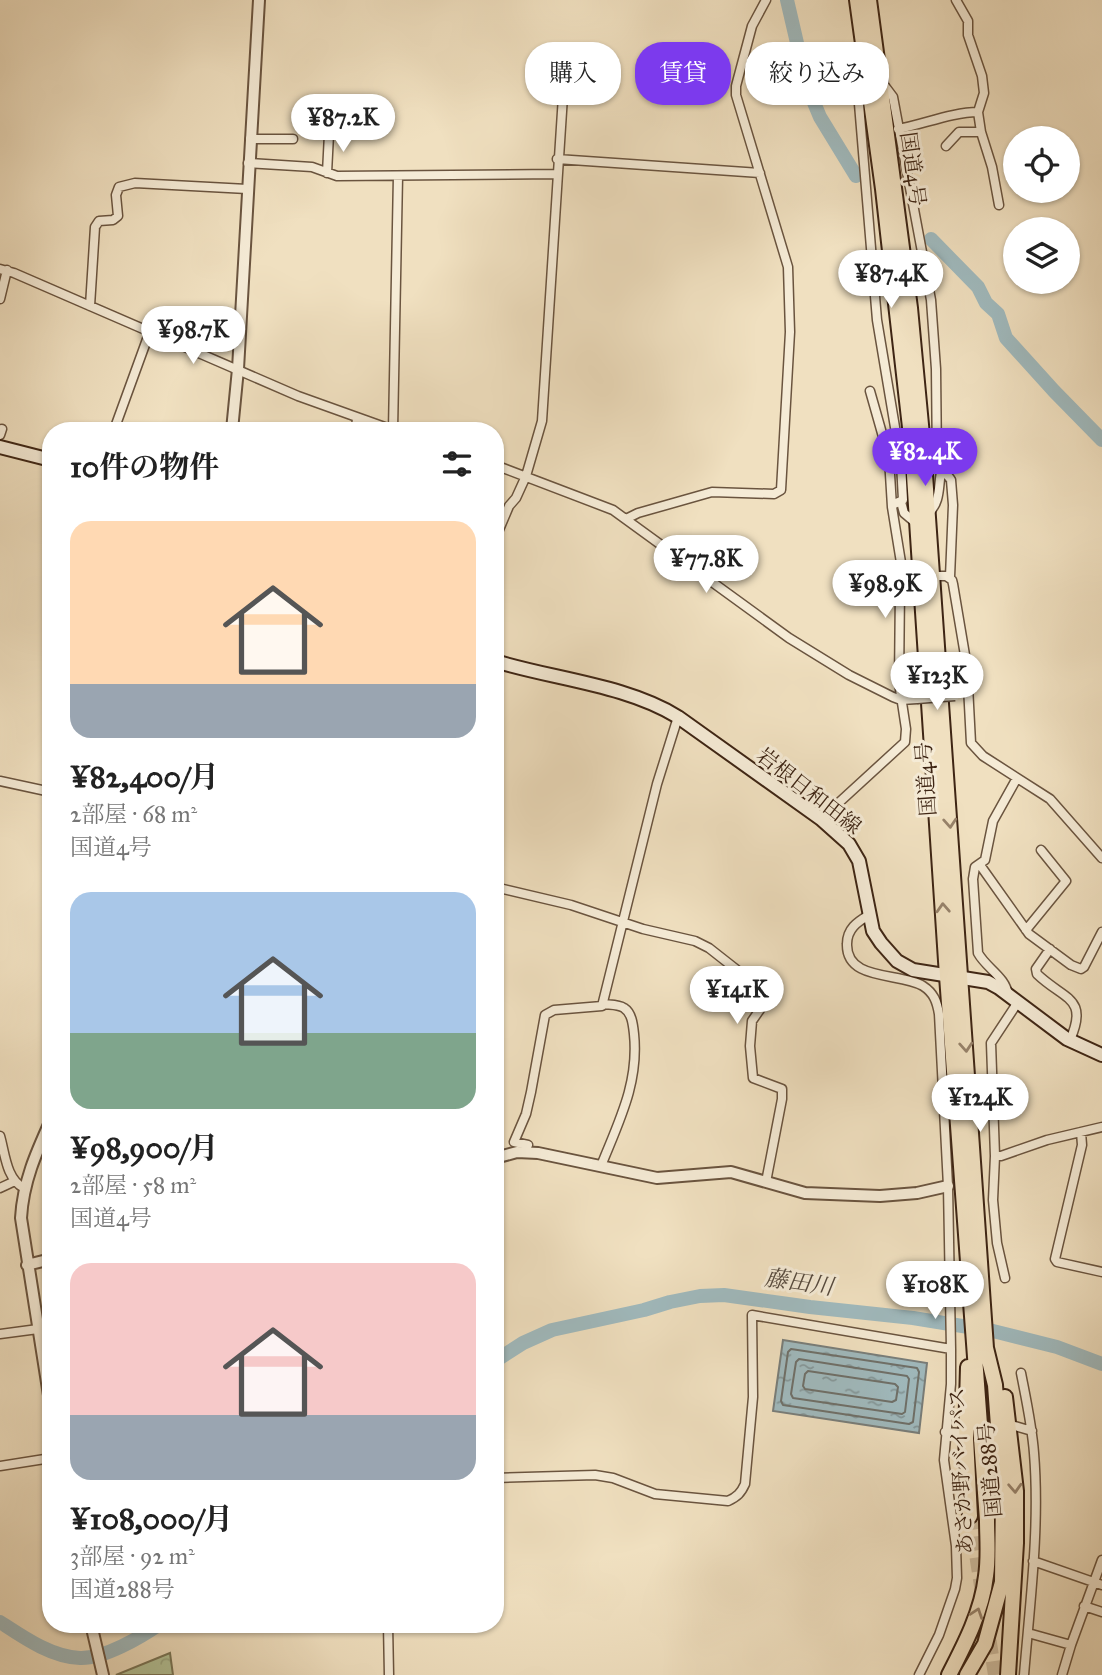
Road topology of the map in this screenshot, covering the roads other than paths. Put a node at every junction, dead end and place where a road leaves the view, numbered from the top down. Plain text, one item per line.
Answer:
1 (259, 0) edge
2 (766, 0) edge
3 (856, 0) edge
4 (869, 0) edge
5 (957, 0) edge
6 (865, 42) edge
7 (872, 42) edge
8 (889, 94) edge
9 (562, 105) edge
10 (859, 105) edge
11 (877, 105) edge
12 (878, 105) edge
13 (978, 112) junction
14 (898, 129) junction
15 (981, 132) junction
16 (329, 134) dead end
17 (250, 138) junction
18 (293, 139) dead end
19 (946, 146) dead end
20 (557, 159) junction
21 (248, 163) junction
22 (327, 173) junction
23 (760, 173) junction
24 (556, 174) junction
25 (398, 176) junction
26 (247, 189) junction
27 (999, 205) dead end
28 (3, 270) edge
29 (0, 299) edge
30 (90, 306) junction
31 (150, 331) junction
32 (238, 369) junction
33 (870, 391) dead end
34 (356, 418) junction
35 (117, 422) edge
36 (233, 422) edge
37 (356, 422) edge
38 (368, 422) edge
39 (393, 422) edge
40 (0, 447) edge
41 (42, 458) edge
42 (504, 468) edge
43 (941, 472) junction
44 (526, 476) junction
45 (896, 504) junction
46 (929, 514) junction
47 (504, 518) edge
48 (626, 519) junction
49 (917, 524) junction
50 (927, 576) junction
51 (950, 577) junction
52 (904, 580) junction
53 (504, 664) edge
54 (970, 696) junction
55 (901, 700) junction
56 (678, 717) junction
57 (1017, 778) junction
58 (0, 781) edge
59 (42, 790) edge
60 (821, 819) junction
61 (1041, 850) dead end
62 (1102, 858) edge
63 (980, 865) junction
64 (504, 889) edge
65 (869, 915) junction
66 (623, 921) junction
67 (1026, 930) junction
68 (1102, 932) edge
69 (1050, 949) junction
70 (954, 977) junction
71 (1013, 998) junction
72 (603, 1004) junction
73 (1070, 1040) junction
74 (1102, 1055) edge
75 (1102, 1127) edge
76 (1091, 1130) junction
77 (1081, 1132) junction
78 (0, 1136) edge
79 (1102, 1136) edge
80 (42, 1140) edge
81 (525, 1152) junction
82 (504, 1156) edge
83 (995, 1156) junction
84 (601, 1166) junction
85 (766, 1182) junction
86 (19, 1184) junction
87 (948, 1186) junction
88 (0, 1188) edge
89 (42, 1261) edge
90 (974, 1261) junction
91 (27, 1265) junction
92 (1102, 1272) edge
93 (1004, 1278) dead end
94 (977, 1304) junction
95 (38, 1329) junction
96 (0, 1334) edge
97 (951, 1346) junction
98 (981, 1347) junction
99 (42, 1353) edge
100 (1021, 1373) dead end
101 (1015, 1426) dead end
102 (1032, 1431) junction
103 (945, 1432) junction
104 (962, 1433) dead end
105 (42, 1459) edge
106 (0, 1466) edge
107 (504, 1478) edge
108 (970, 1516) tunnel mouth
109 (1102, 1560) edge
110 (1033, 1561) junction
111 (1098, 1583) edge
112 (1084, 1606) junction
113 (1102, 1612) edge
114 (94, 1633) edge
115 (388, 1633) edge
116 (1028, 1633) junction
117 (1071, 1645) junction
118 (103, 1674) edge
119 (390, 1675) edge
120 (919, 1675) edge
121 (949, 1675) edge
122 (967, 1675) edge
123 (1008, 1675) edge
124 (1024, 1675) edge
125 (1062, 1675) edge

1 - 17 street
2 - 23 street
3 - 6 highway, 国道4号
4 - 7 highway, 国道4号
5 - 13 street
8 - 14 street
9 - 20 street
10 - 45 street
11 - 49 highway, 国道4号
12 - 46 highway, 国道4号
13 - 14 street
13 - 15 street
14 - 43 street
15 - 19 street
15 - 27 street
16 - 22 street
17 - 18 street
17 - 21 street
20 - 23 street
20 - 24 street
21 - 22 street
21 - 26 street
22 - 25 street
23 - 48 street
24 - 25 street
24 - 44 street
25 - 39 street
26 - 30 street
26 - 32 street
28 - 29 street
28 - 30 street
30 - 31 street
31 - 32 street
31 - 35 street
32 - 34 street
32 - 36 street
33 - 45 street
34 - 37 street
34 - 38 street
40 - 41 main road
42 - 44 street
43 - 46 street
43 - 51 street
44 - 47 street
44 - 48 street
45 - 49 street
45 - 52 street
46 - 50 highway, 国道4号
48 - 55 street
49 - 50 highway, 国道4号
50 - 51 street
50 - 52 street
50 - 70 highway, 国道4号
51 - 54 street
52 - 55 street
53 - 56 main road, 岩根日和田線
54 - 55 street, bridge
54 - 57 street
55 - 60 street
56 - 60 main road, 岩根日和田線
56 - 66 street
57 - 62 street
57 - 63 street
58 - 59 street
60 - 65 main road, 岩根日和田線
61 - 67 street
63 - 67 street
63 - 71 street
64 - 66 street
65 - 70 main road, 岩根日和田線
65 - 87 street
66 - 72 street
66 - 85 street
67 - 69 street
68 - 69 street
69 - 73 street
70 - 71 main road, 岩根日和田線
70 - 90 highway, 国道4号
71 - 73 main road, 岩根日和田線
71 - 83 street
72 - 81 street
72 - 84 street
73 - 74 main road, 岩根日和田線
75 - 76 street
76 - 77 street
76 - 79 street
77 - 83 street
77 - 92 street
78 - 86 street
80 - 86 street
81 - 82 street
81 - 84 street
83 - 93 street
84 - 85 street
85 - 87 street
86 - 88 street
86 - 91 street
87 - 97 street
89 - 91 street
90 - 94 highway, 国道288号
90 - 94 highway, 国道288号
91 - 95 street
94 - 98 highway, 国道288号
94 - 98 highway, 国道288号
95 - 96 street
95 - 99 street
97 - 103 street
97 - 107 street
98 - 108 highway, 国道288号
121 -> 98 highway, あさか野バイパス
98 - 122 highway, あさか野バイパス
98 -> 123 highway, 国道288号
100 - 102 street
101 - 102 street
102 - 110 street
103 - 104 street
103 - 120 street
105 - 106 street
109 - 111 street
110 - 111 street
110 - 116 street
111 - 112 street
112 - 113 street
112 - 117 street
114 - 118 street
115 - 119 street
116 - 117 street
116 - 124 street
117 - 125 street

